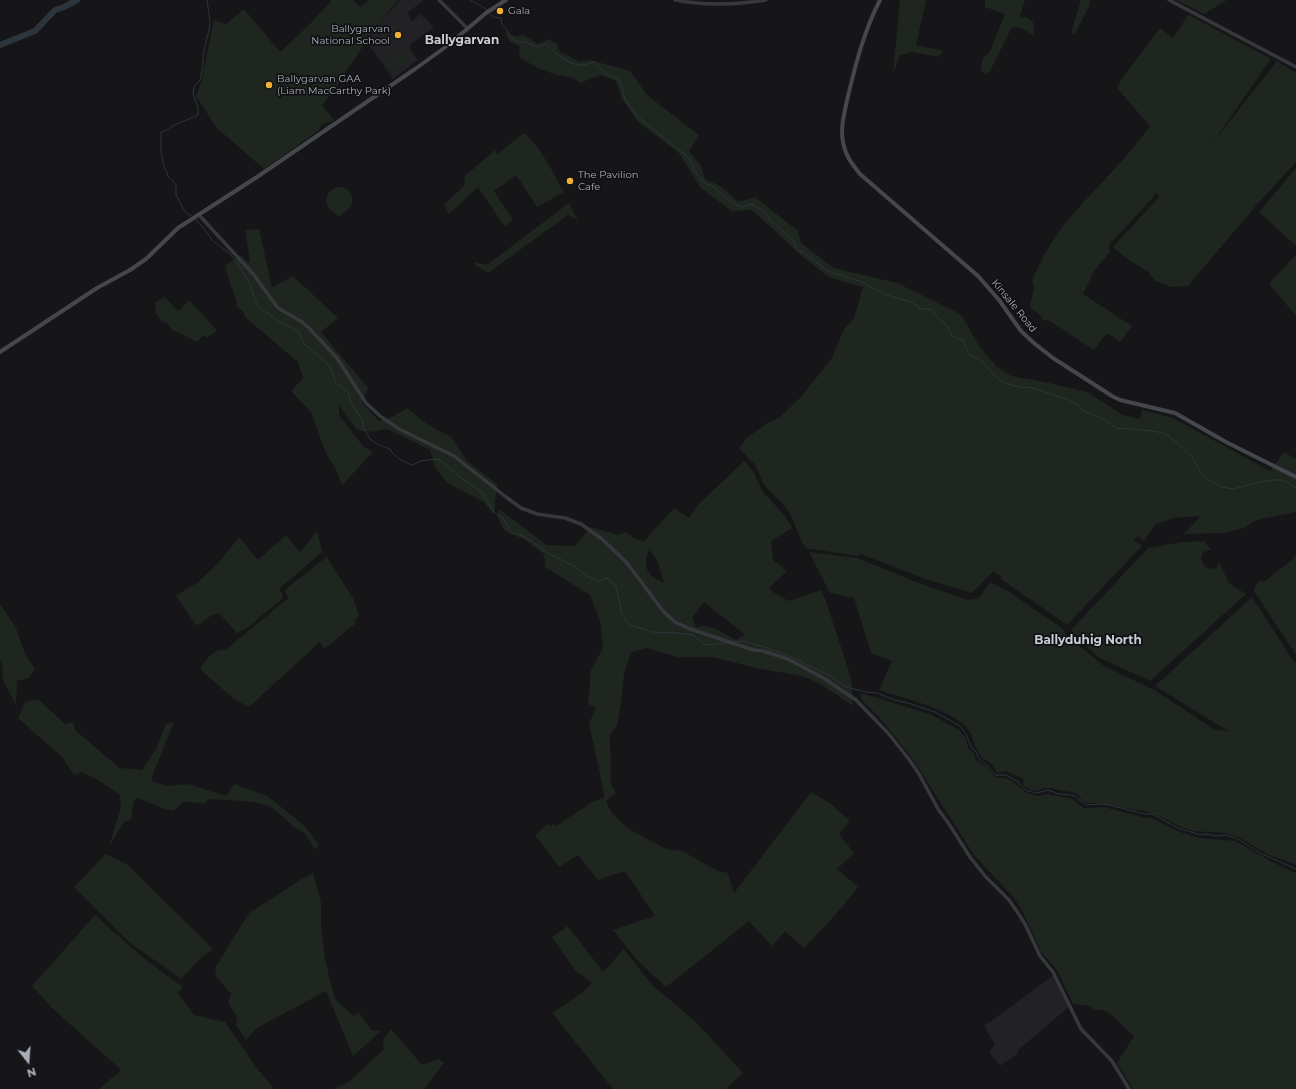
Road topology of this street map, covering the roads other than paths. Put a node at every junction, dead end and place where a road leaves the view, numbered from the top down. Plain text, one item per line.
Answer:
1 (439, 0) edge
2 (506, 0) edge
3 (675, 0) edge
4 (766, 0) edge
5 (880, 0) edge
6 (1169, 0) edge
7 (468, 29) junction
8 (1296, 67) edge
9 (196, 217) junction
10 (0, 352) edge
11 (1296, 477) edge
12 (1129, 1089) edge

1 - 7 street
2 - 7 main road
3 - 4 street
5 - 11 main road, Kinsale Road
6 - 8 street
7 - 9 main road
9 - 10 main road
9 - 12 street

